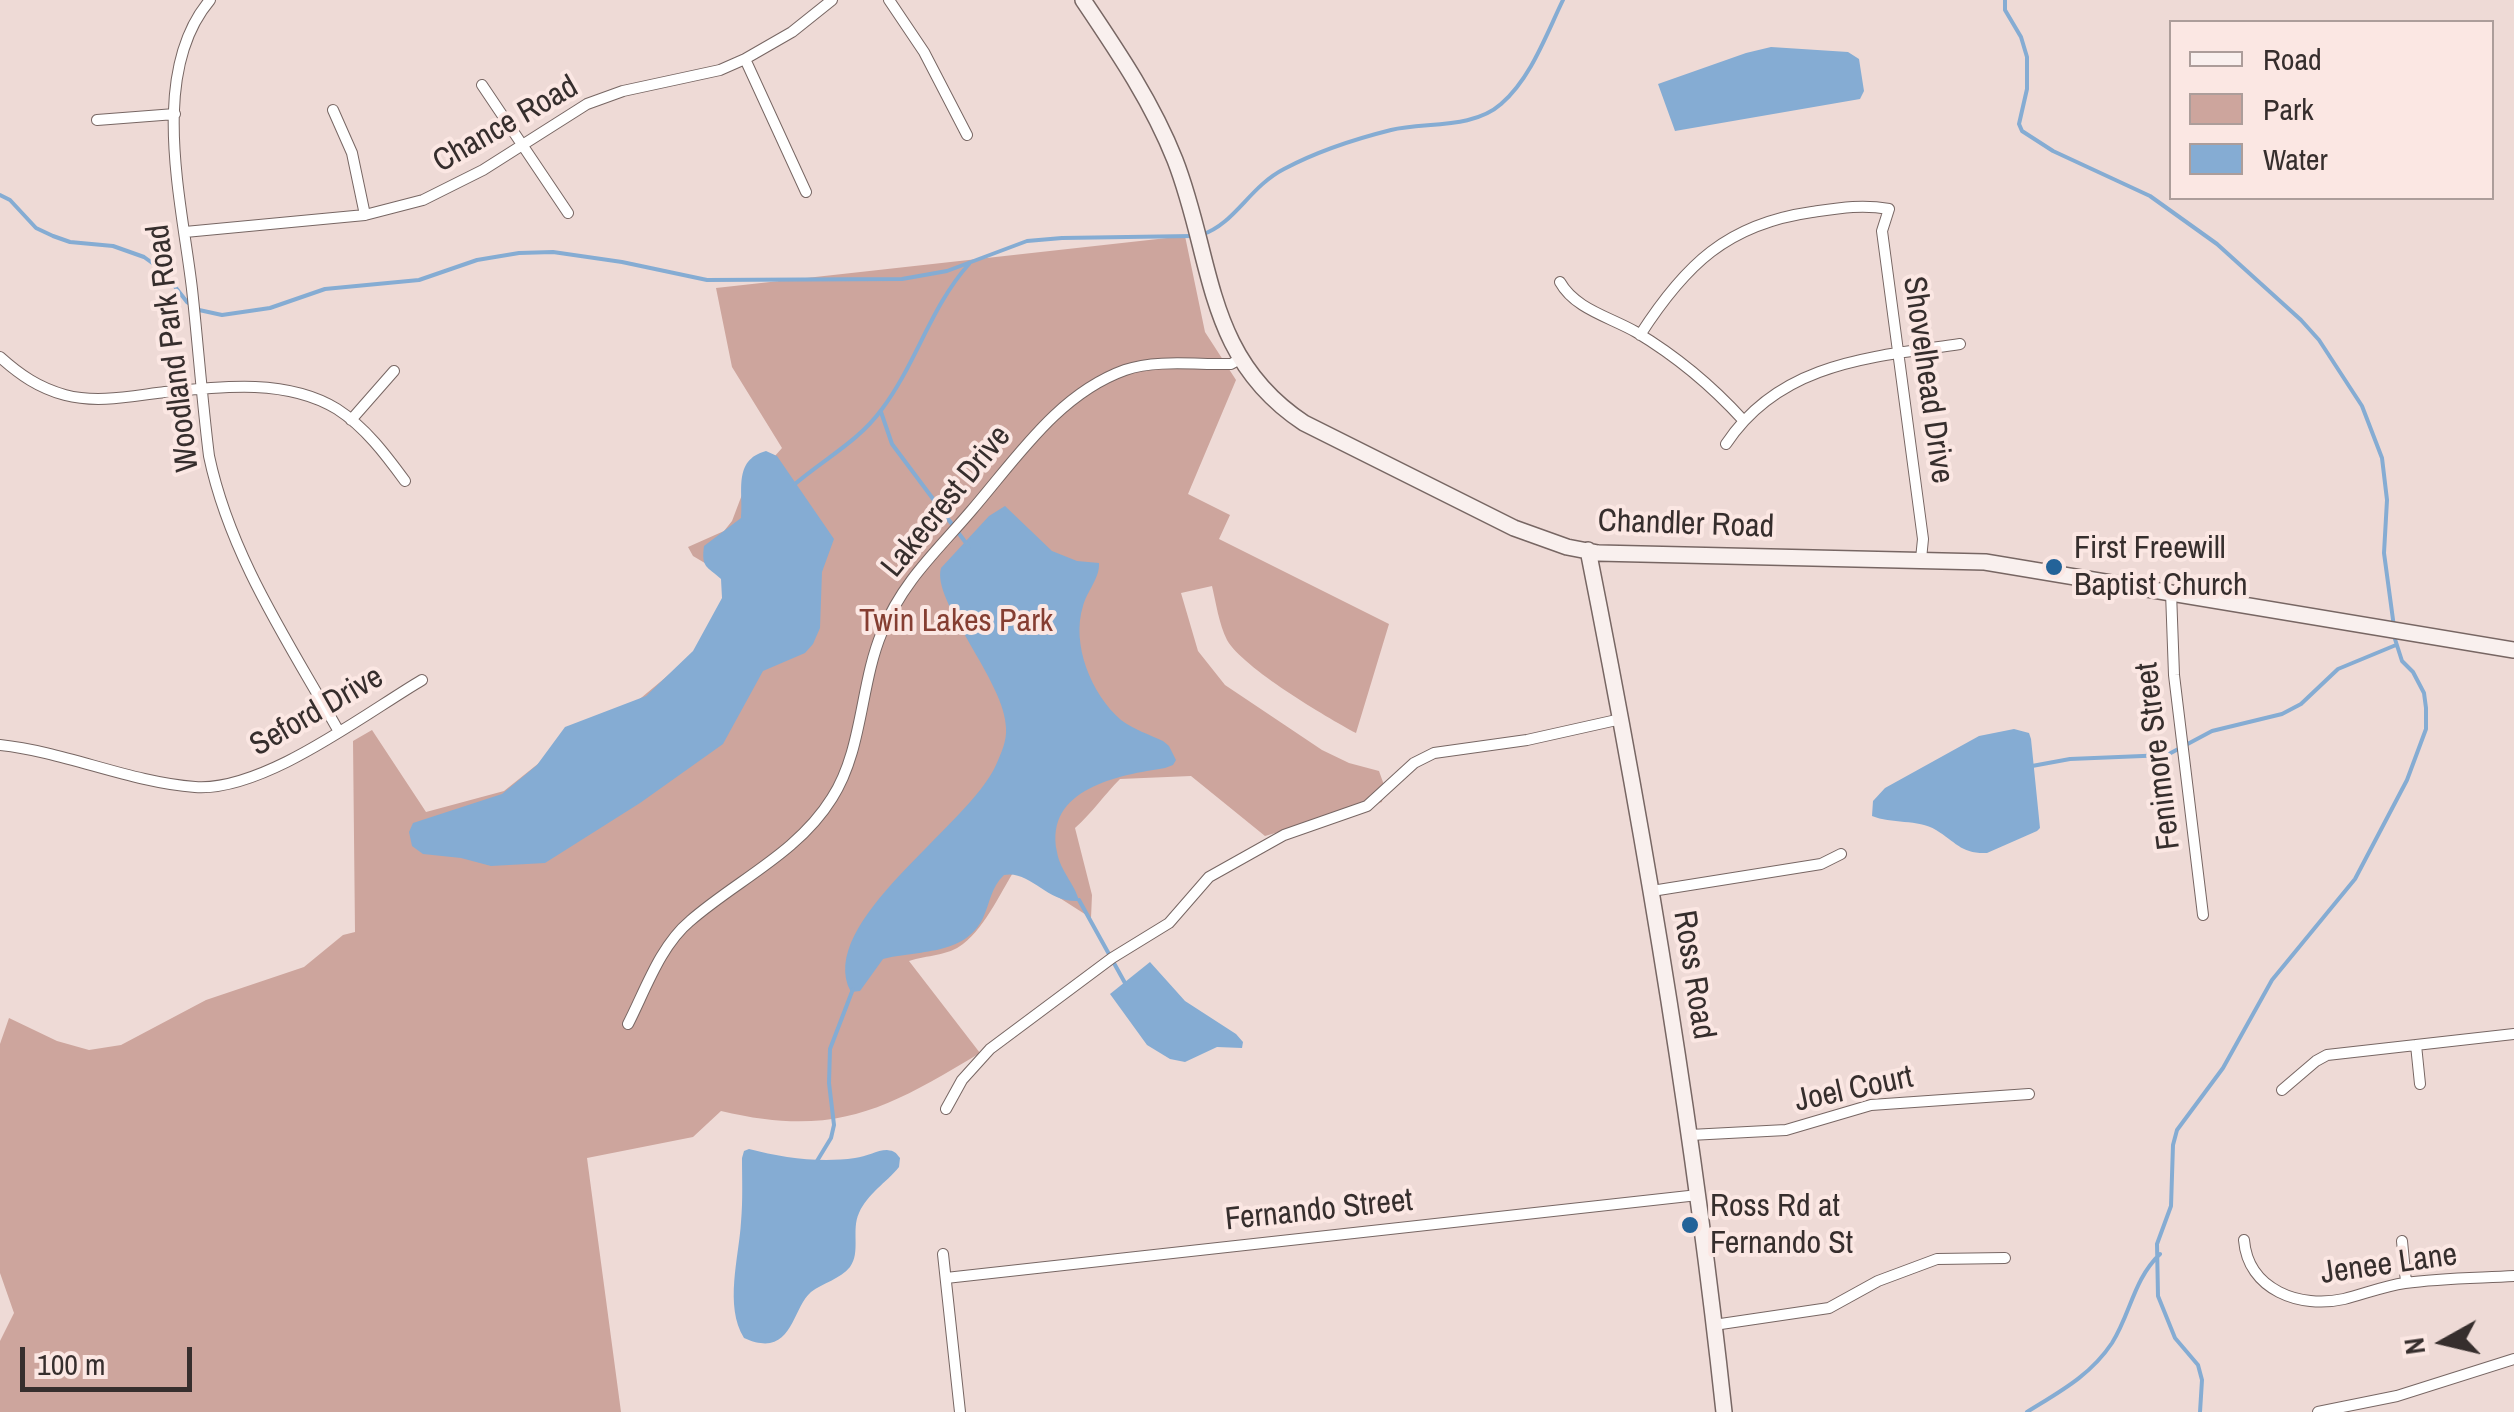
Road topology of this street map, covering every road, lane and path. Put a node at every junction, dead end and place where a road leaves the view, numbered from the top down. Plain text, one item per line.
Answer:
1 (210, 0) edge
2 (832, 0) edge
3 (889, 0) edge
4 (1083, 0) edge
5 (745, 59) junction
6 (482, 85) dead end
7 (333, 110) dead end
8 (175, 114) junction
9 (96, 120) dead end
10 (967, 135) dead end
11 (522, 145) junction
12 (806, 192) dead end
13 (568, 214) dead end
14 (365, 215) junction
15 (185, 232) junction
16 (1560, 282) dead end
17 (1640, 335) junction
18 (1960, 344) dead end
19 (1898, 353) junction
20 (0, 357) edge
21 (1240, 359) junction
22 (394, 370) dead end
23 (200, 390) junction
24 (351, 420) junction
25 (1743, 420) junction
26 (1726, 444) dead end
27 (405, 481) dead end
28 (1588, 550) junction
29 (1921, 560) junction
30 (2171, 592) junction
31 (2514, 650) edge
32 (422, 680) dead end
33 (1622, 719) junction
34 (338, 730) junction
35 (0, 744) edge
36 (1841, 854) dead end
37 (1652, 891) junction
38 (2203, 914) dead end
39 (628, 1024) dead end
40 (2514, 1034) edge
41 (2416, 1044) junction
42 (2420, 1084) dead end
43 (2282, 1090) dead end
44 (2029, 1094) dead end
45 (946, 1110) dead end
46 (1690, 1135) junction
47 (1698, 1195) junction
48 (2244, 1240) dead end
49 (2402, 1241) dead end
50 (943, 1254) dead end
51 (2005, 1258) dead end
52 (2514, 1276) edge
53 (946, 1278) junction
54 (2406, 1282) junction
55 (1714, 1325) junction
56 (2514, 1359) edge
57 (960, 1412) edge
58 (1724, 1412) edge
59 (2318, 1412) edge

1 - 8 street, Woodland Park Road
2 - 5 street, Chance Road
3 - 10 street
4 - 21 street, Chandler Road
5 - 11 street, Chance Road
5 - 12 street
6 - 11 street
7 - 14 street
8 - 9 street
8 - 15 street, Woodland Park Road
11 - 13 street
11 - 14 street, Chance Road
14 - 15 street, Chance Road
15 - 23 street, Woodland Park Road
16 - 17 street
17 - 19 street, Shovelhead Drive
17 - 25 street
18 - 19 street
19 - 25 street
19 - 29 street, Shovelhead Drive
20 - 23 street
21 - 28 street, Chandler Road
21 - 39 street, Lakecrest Drive
22 - 24 street
23 - 24 street
23 - 34 street, Woodland Park Road
24 - 27 street
25 - 26 street
28 - 29 street, Chandler Road
28 - 33 street, Ross Road
29 - 30 street, Chandler Road
30 - 31 street, Chandler Road
30 - 38 street, Fenimore Street
32 - 34 street, Seford Drive
33 - 37 street, Ross Road
33 - 45 street
34 - 35 street, Seford Drive
36 - 37 street
37 - 46 street, Ross Road
40 - 41 street
41 - 42 street
41 - 43 street
44 - 46 street, Joel Court
46 - 47 street, Ross Road
47 - 53 street, Fernando Street
47 - 55 street, Ross Road
48 - 54 street, Jenee Lane
49 - 54 street
50 - 53 street
51 - 55 street
52 - 54 street, Jenee Lane
53 - 57 street
55 - 58 street, Ross Road
56 - 59 street

